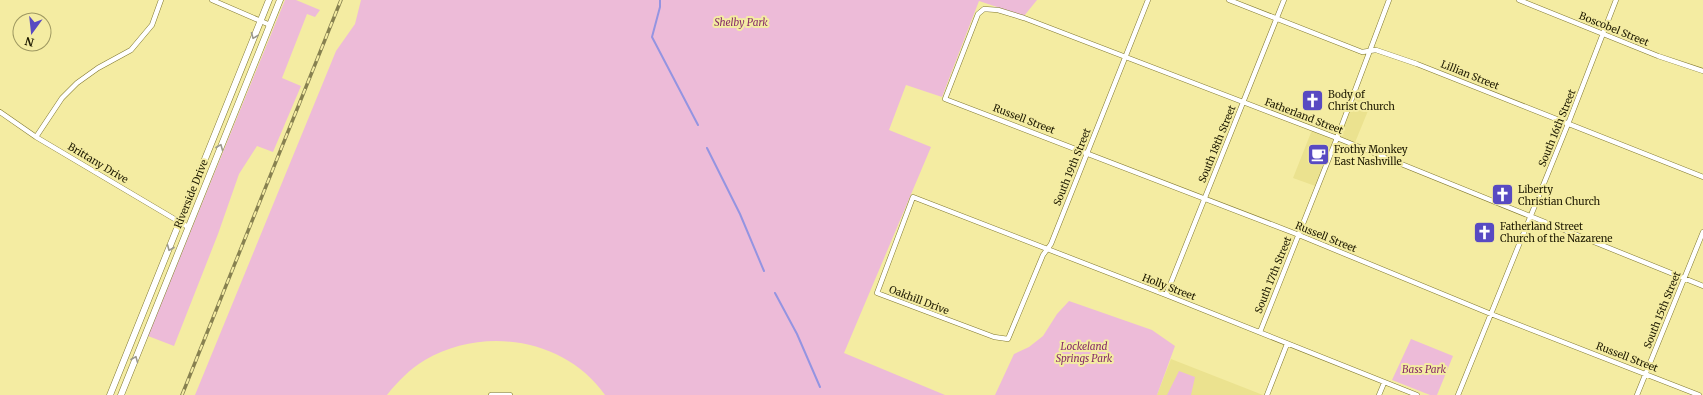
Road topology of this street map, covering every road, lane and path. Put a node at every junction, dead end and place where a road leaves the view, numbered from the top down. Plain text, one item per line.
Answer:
1 (161, 0) edge
2 (212, 0) edge
3 (269, 0) edge
4 (280, 0) edge
5 (1148, 0) edge
6 (1229, 0) edge
7 (1284, 0) edge
8 (1389, 0) edge
9 (1519, 0) edge
10 (1616, 0) edge
11 (1276, 19) junction
12 (260, 20) junction
13 (270, 25) junction
14 (1602, 34) junction
15 (1370, 52) junction
16 (1125, 57) junction
17 (1703, 71) edge
18 (945, 99) joint
19 (1243, 102) junction
20 (0, 112) edge
21 (1568, 124) junction
22 (36, 137) junction
23 (1337, 138) junction
24 (1087, 153) junction
25 (1703, 177) edge
26 (913, 197) joint
27 (1205, 198) junction
28 (1530, 215) junction
29 (180, 222) junction
30 (188, 227) junction
31 (1703, 232) edge
32 (1298, 235) junction
33 (1046, 250) junction
34 (1684, 278) junction
35 (1703, 286) edge
36 (1166, 295) junction
37 (1491, 314) junction
38 (1260, 332) junction
39 (134, 336) junction
40 (1008, 339) joint
41 (143, 340) junction
42 (1287, 344) junction
43 (1646, 374) junction
44 (1384, 383) junction
45 (110, 395) edge
46 (121, 395) edge
47 (491, 395) edge
48 (510, 395) edge
49 (1267, 395) edge
50 (1379, 395) edge
51 (1417, 395) edge
52 (1458, 395) edge
53 (1637, 395) edge
54 (1699, 395) edge

1 - 22 street
2 - 12 street
3 - 12 street, Riverside Drive
4 - 13 street, Riverside Drive
5 - 16 street, South 19th Street
6 - 11 street, Lillian Street
7 - 11 street, South 18th Street
8 - 15 street, South 17th Street
9 - 14 street, Boscobel Street
10 - 14 street, South 16th Street
11 - 15 street, Lillian Street
11 - 19 street, South 18th Street
12 - 13 street
12 -> 29 street, Riverside Drive
30 -> 13 street, Riverside Drive
14 - 17 street, Boscobel Street
14 - 21 street, South 16th Street
15 - 21 street, Lillian Street
15 - 23 street, South 17th Street
16 - 18 street, Fatherland Street
16 - 19 street, Fatherland Street
16 - 24 street, South 19th Street
18 - 24 street, Russell Street
19 - 23 street, Fatherland Street
19 - 27 street, South 18th Street
20 - 22 street, Brittany Drive
21 - 25 street, Lillian Street
21 - 28 street, South 16th Street
22 - 29 street, Brittany Drive
23 - 28 street, Fatherland Street
23 - 32 street, South 17th Street
24 - 27 street, Russell Street
24 - 33 street, South 19th Street
26 - 33 street, Holly Street
26 - 40 street, Oakhill Drive
27 - 32 street, Russell Street
27 - 36 street, South 18th Street
28 - 34 street, Fatherland Street
28 - 37 street, South 16th Street
29 - 30 street, Brittany Drive
29 -> 39 street, Riverside Drive
30 - 41 street, Riverside Drive
31 - 34 street, South 15th Street
32 - 37 street, Russell Street
32 - 38 street, South 17th Street
33 - 36 street, Holly Street
33 - 40 street, South 19th Street
34 - 35 street, Fatherland Street
34 - 43 street, South 15th Street
36 - 38 street, Holly Street
37 - 43 street, Russell Street
37 - 52 street, South 16th Street
38 - 42 street, Holly Street
39 - 41 street
39 - 45 street, Riverside Drive
46 -> 41 street, Riverside Drive
42 - 44 street, Holly Street
42 - 49 street
43 - 53 street, South 15th Street
43 - 54 street, Russell Street
44 - 50 street
44 - 51 street, Holly Street
47 - 48 street

